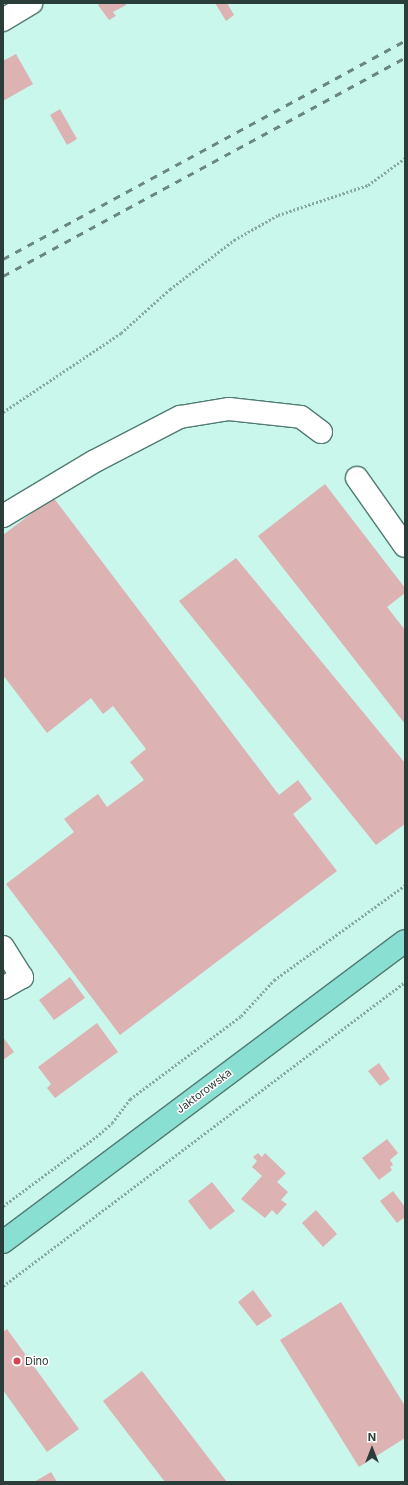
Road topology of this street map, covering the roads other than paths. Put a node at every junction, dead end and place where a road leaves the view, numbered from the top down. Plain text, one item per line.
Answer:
1 (31, 3) edge
2 (3, 20) edge
3 (321, 432) dead end
4 (357, 478) dead end
5 (3, 516) edge
6 (405, 546) edge
7 (405, 941) edge
8 (3, 947) edge
9 (3, 988) edge
10 (6, 1234) edge

1 - 2 street
3 - 5 street
4 - 6 street
7 - 10 main road, Jaktorowska
8 - 9 street

